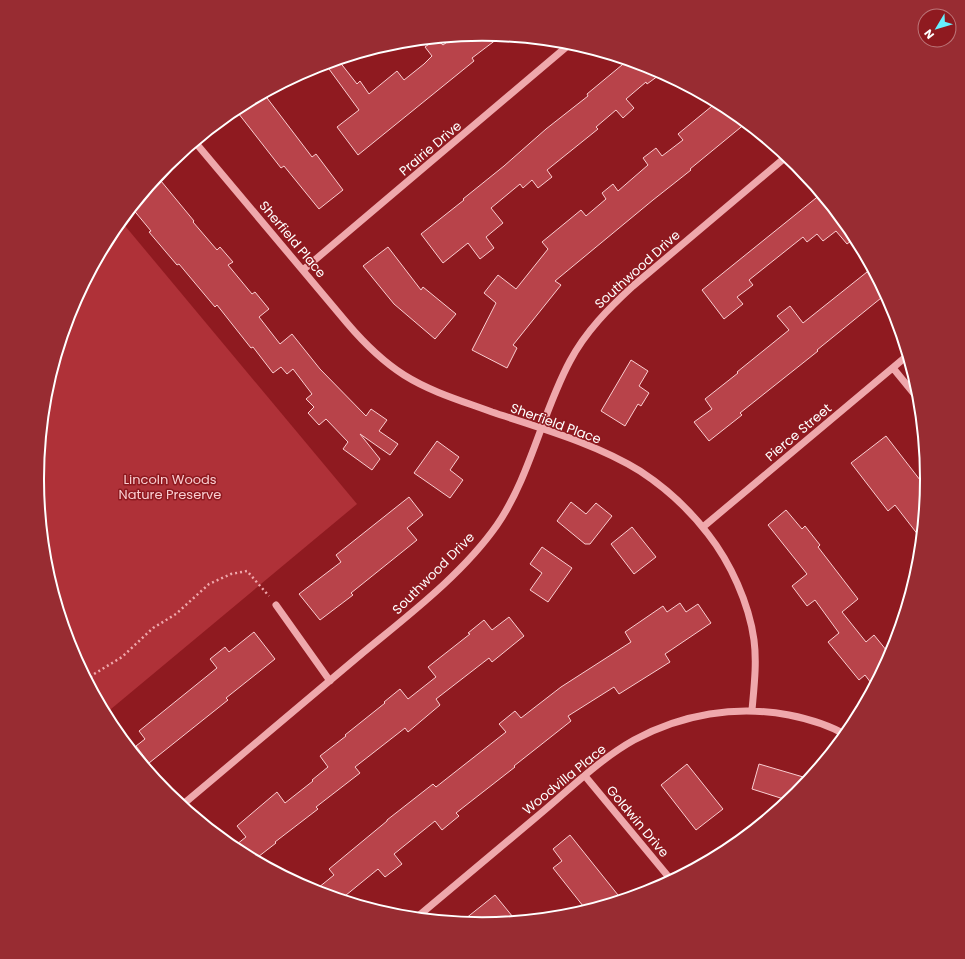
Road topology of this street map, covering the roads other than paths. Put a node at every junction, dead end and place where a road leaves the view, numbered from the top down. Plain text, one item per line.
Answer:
1 (565, 49) edge
2 (199, 145) edge
3 (783, 160) edge
4 (303, 270) junction
5 (904, 359) edge
6 (893, 368) junction
7 (912, 392) edge
8 (541, 429) junction
9 (703, 527) junction
10 (276, 605) road end
11 (330, 681) junction
12 (752, 710) junction
13 (840, 733) edge
14 (585, 776) junction
15 (185, 802) edge
16 (668, 877) edge
17 (421, 913) edge

1 - 4 street, Prairie Drive
2 - 4 street, Sherfield Place
3 - 8 street, Southwood Drive
4 - 8 street, Sherfield Place
5 - 6 street, Pierce Street
6 - 7 street
6 - 9 street, Pierce Street
8 - 9 street, Sherfield Place
8 - 11 street, Southwood Drive
9 - 12 street, Sherfield Place
10 - 11 street
11 - 15 street, Southwood Drive
12 - 13 street
12 - 14 street, Woodvilla Place
14 - 16 street, Goldwin Drive
14 - 17 street, Woodvilla Place

